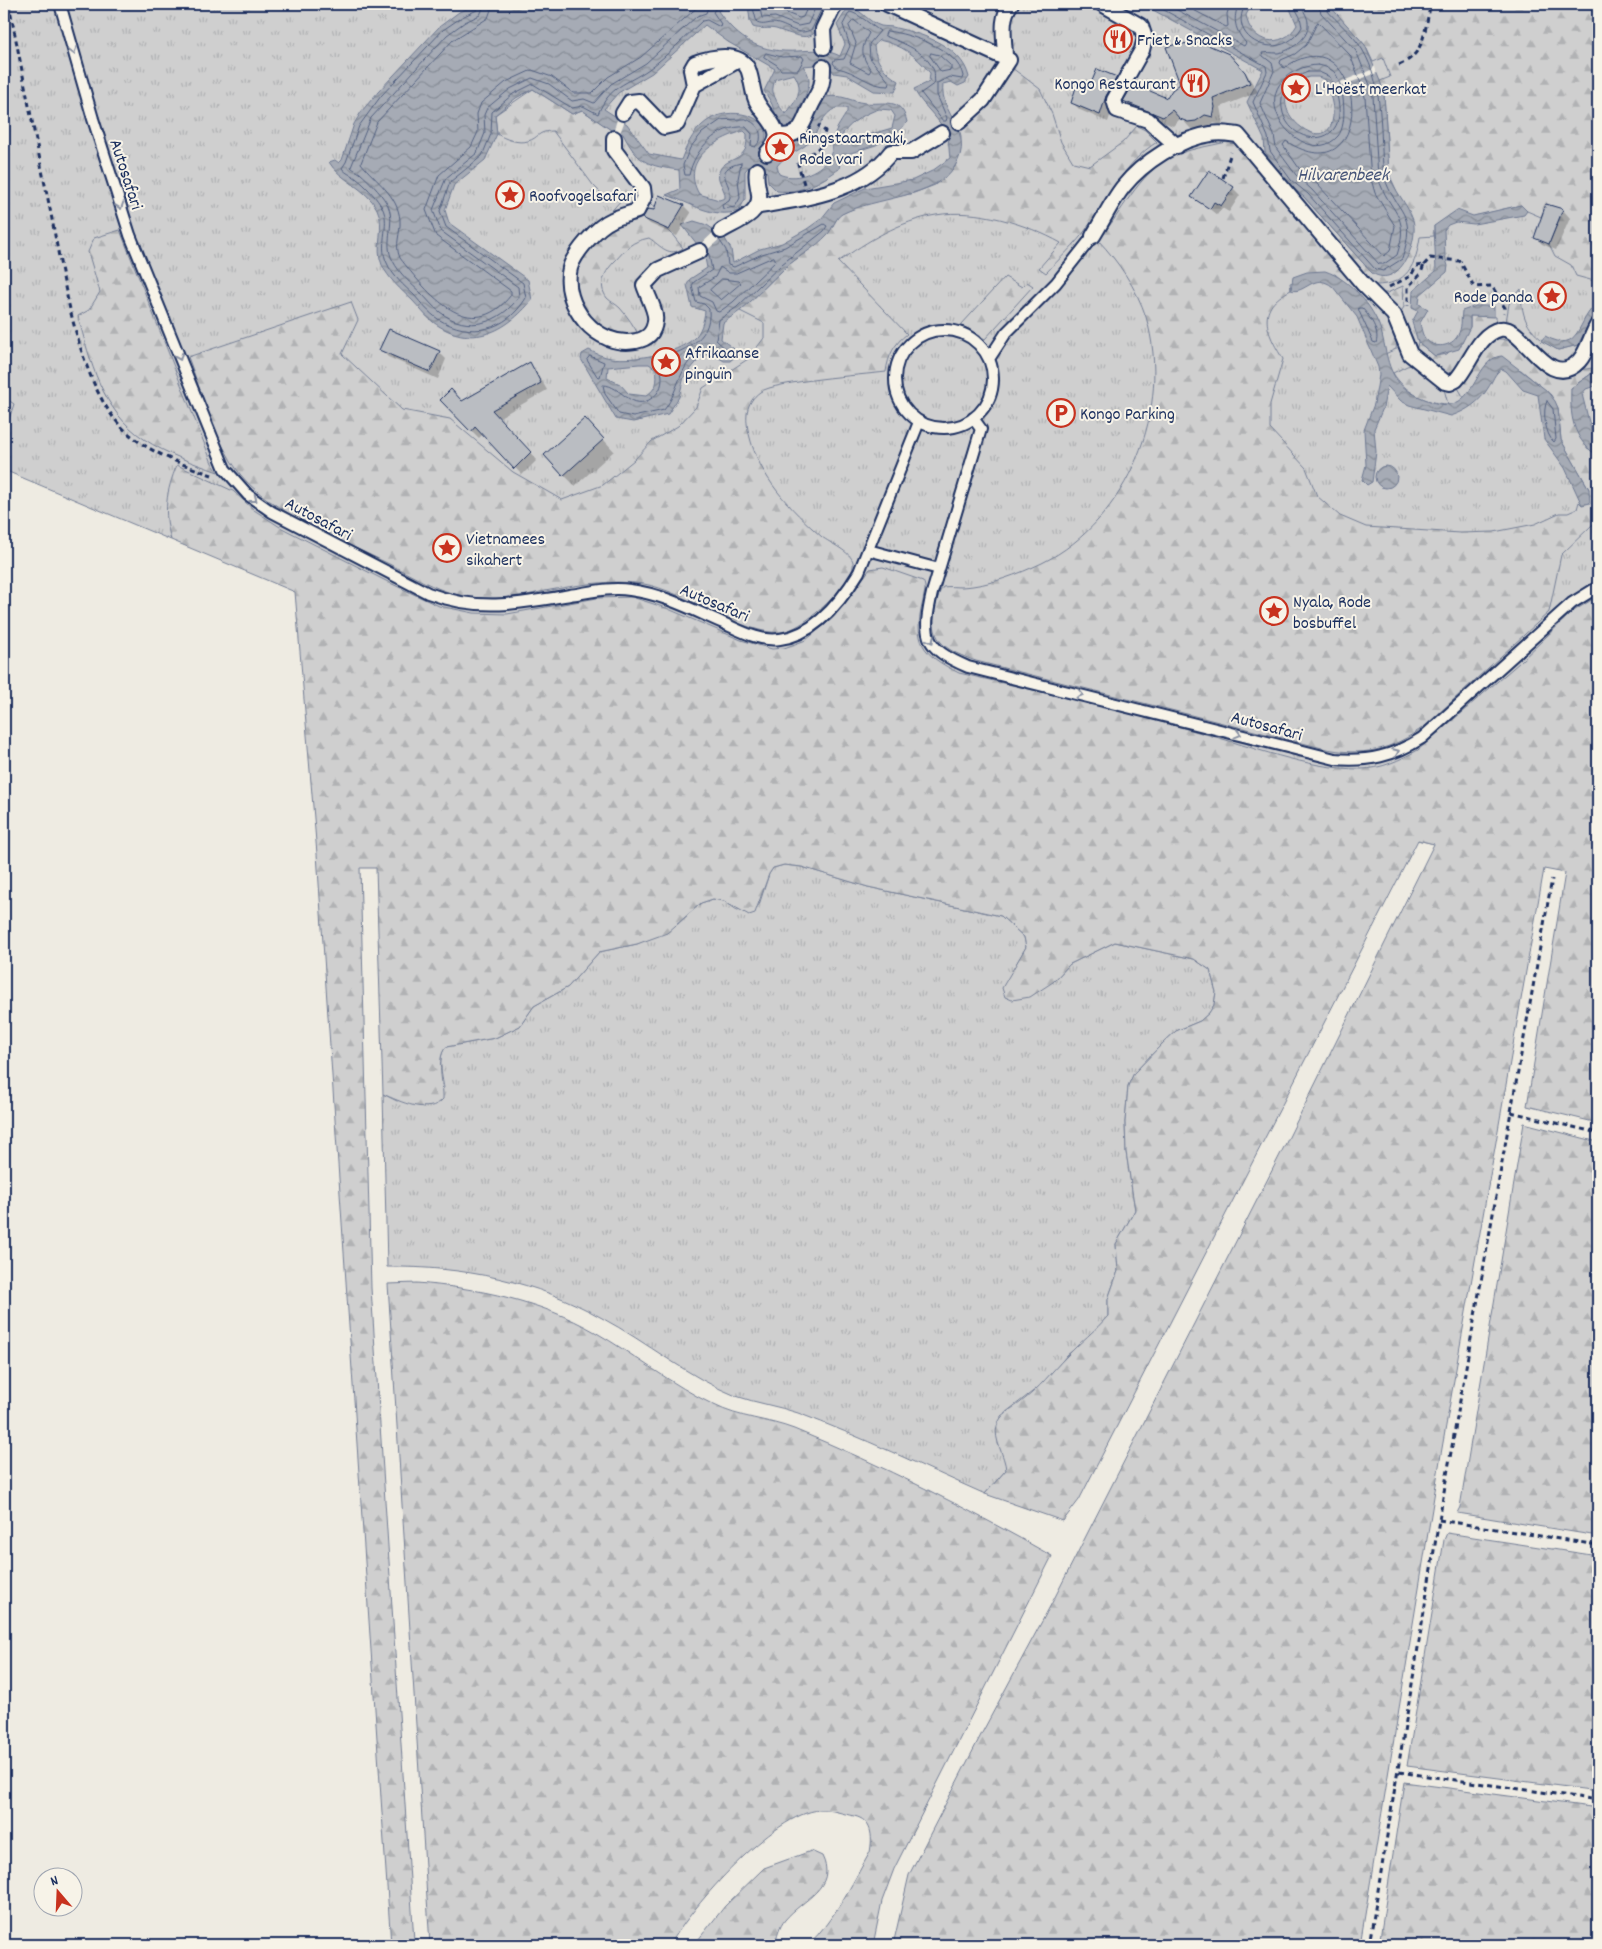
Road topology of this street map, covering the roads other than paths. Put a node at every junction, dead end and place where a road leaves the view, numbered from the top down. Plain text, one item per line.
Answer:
1 (60, 4) edge
2 (835, 4) edge
3 (887, 4) edge
4 (1011, 4) edge
5 (1102, 4) edge
6 (824, 47) dead end
7 (1005, 58) junction
8 (823, 67) dead end
9 (623, 113) dead end
10 (959, 122) dead end
11 (942, 133) dead end
12 (777, 135) junction
13 (614, 138) dead end
14 (1176, 146) junction
15 (767, 153) dead end
16 (757, 170) dead end
17 (758, 206) junction
18 (721, 232) dead end
19 (1093, 236) joint
20 (700, 251) dead end
21 (1598, 324) edge
22 (989, 359) junction
23 (973, 418) junction
24 (919, 422) junction
25 (868, 550) junction
26 (939, 569) junction
27 (1598, 587) edge

1 -> 25 lane, Autosafari
2 - 6 street
3 - 7 street
4 - 7 street
5 - 14 street
7 - 10 street
8 - 12 street
9 - 12 street
11 - 17 street
12 - 15 street
13 - 20 street
14 - 19 street
14 - 21 street
16 - 17 street
17 - 18 street
19 - 22 lane
22 - 23 lane
22 - 24 lane
23 - 24 lane
23 - 26 lane, Autosafari
24 - 25 lane, Autosafari
25 - 26 lane
26 -> 27 lane, Autosafari

